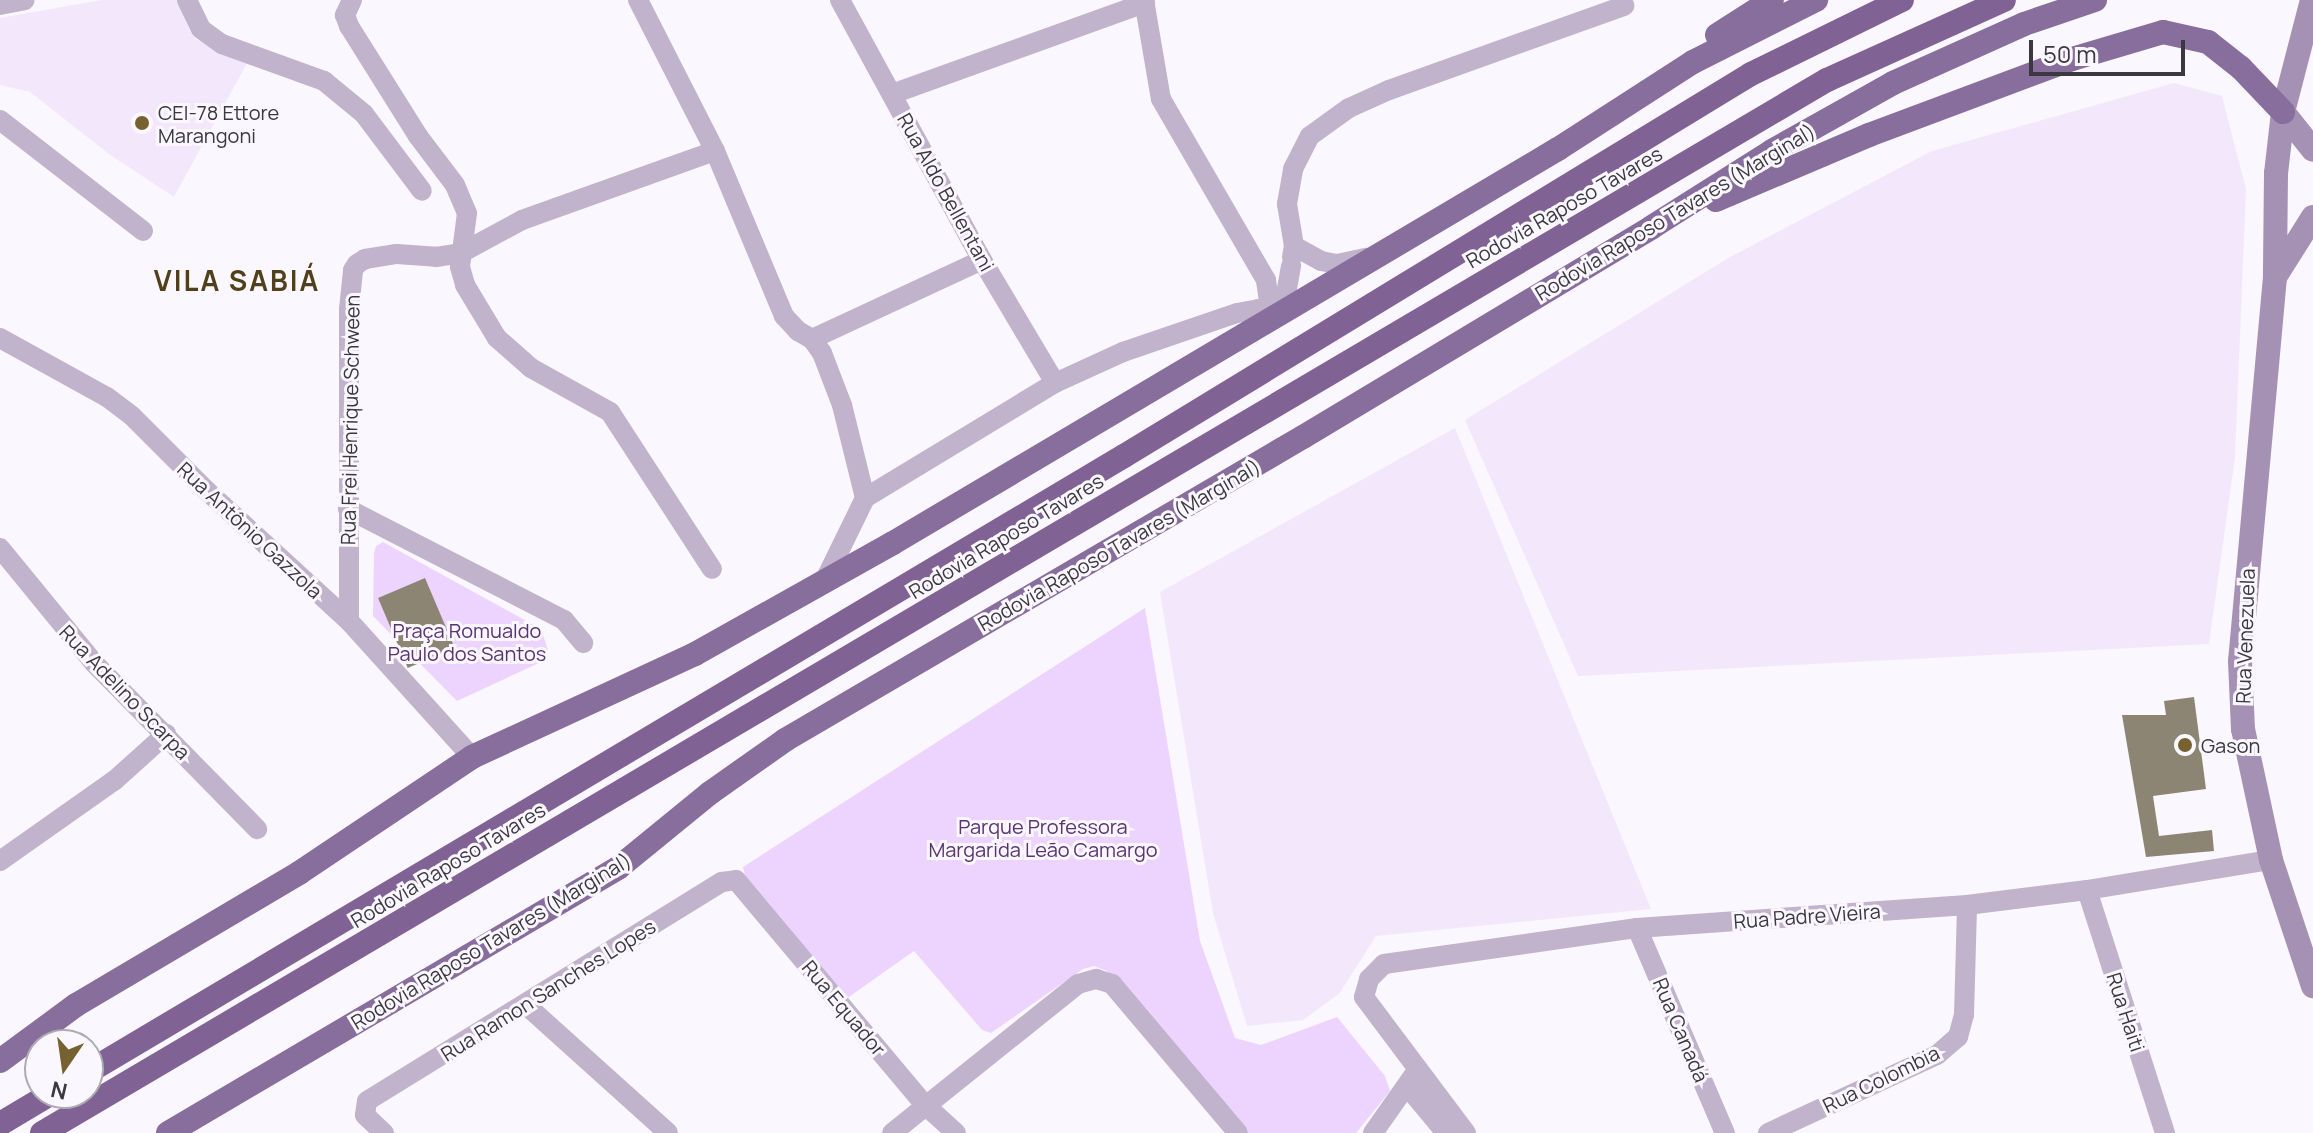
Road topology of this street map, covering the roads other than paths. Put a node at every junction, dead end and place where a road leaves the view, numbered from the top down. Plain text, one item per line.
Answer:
1 (25, 0) edge
2 (187, 0) edge
3 (352, 0) edge
4 (638, 0) edge
5 (840, 0) edge
6 (1772, 0) edge
7 (1816, 0) edge
8 (1902, 0) edge
9 (2004, 0) edge
10 (2095, 0) edge
11 (2312, 0) edge
12 (1144, 1) edge
13 (0, 5) edge
14 (1624, 6) dead end
15 (1693, 62) junction
16 (892, 94) junction
17 (2283, 112) junction
18 (0, 120) edge
19 (2313, 150) edge
20 (715, 151) junction
21 (422, 191) dead end
22 (2313, 217) edge
23 (1652, 227) junction
24 (143, 231) dead end
25 (461, 253) junction
26 (1381, 253) junction
27 (1292, 256) junction
28 (982, 260) junction
29 (2275, 277) junction
30 (1266, 280) junction
31 (1271, 314) junction
32 (0, 338) edge
33 (812, 339) junction
34 (1055, 383) junction
35 (865, 498) junction
36 (348, 509) junction
37 (0, 548) edge
38 (712, 569) dead end
39 (826, 578) junction
40 (349, 621) junction
41 (583, 643) dead end
42 (166, 734) junction
43 (472, 757) junction
44 (257, 829) dead end
45 (2271, 860) junction
46 (0, 861) edge
47 (736, 880) joint
48 (2087, 890) junction
49 (1967, 905) junction
50 (1637, 928) junction
51 (2313, 986) edge
52 (526, 1005) junction
53 (0, 1061) edge
54 (104, 1062) edge
55 (1412, 1077) junction
56 (924, 1104) junction
57 (25, 1109) edge
58 (0, 1124) edge
59 (42, 1133) edge
60 (168, 1133) edge
61 (384, 1133) edge
62 (668, 1133) edge
63 (892, 1133) edge
64 (956, 1133) edge
65 (1238, 1133) edge
66 (1373, 1133) edge
67 (1446, 1133) edge
68 (1466, 1133) edge
69 (1725, 1133) edge
70 (1768, 1133) edge
71 (2165, 1133) edge

1 - 13 street
2 - 21 street
3 - 25 street
4 - 20 street
5 - 16 street, Rua Aldo Bellentani
6 - 15 highway
7 - 15 highway
8 - 54 highway, Rodovia Raposo Tavares
9 - 59 highway, Rodovia Raposo Tavares
10 - 23 highway, Rodovia Raposo Tavares (Marginal)
11 - 17 main road, Rua Venezuela
12 - 16 street
12 - 30 street
14 - 27 street
15 - 26 highway
16 - 28 street, Rua Aldo Bellentani
17 - 19 main road
17 - 23 highway
17 - 29 main road, Rua Venezuela
18 - 24 street
20 - 25 street, Rua Frei Henrique Schween
20 - 33 street
22 - 29 main road, Rua Venezuela
23 - 60 highway, Rodovia Raposo Tavares (Marginal)
25 - 36 street, Rua Frei Henrique Schween
25 - 38 street
26 - 27 street
26 - 31 highway
27 - 30 street
27 - 31 street
28 - 33 street
28 - 34 street, Rua Aldo Bellentani
29 - 45 main road, Rua Venezuela
30 - 31 street
31 - 34 street
31 - 39 highway
32 - 40 street, Rua Antônio Gazzola
33 - 35 street
34 - 35 street
35 - 39 street
36 - 40 street, Rua Frei Henrique Schween
36 - 41 street
37 - 42 street, Rua Adelino Scarpa
39 - 43 highway
40 - 43 street, Rua Antônio Gazzola
42 - 44 street, Rua Adelino Scarpa
42 - 46 street
43 - 53 highway
45 - 48 street, Rua Padre Vieira
45 - 51 main road, Rua Venezuela
47 - 52 street, Rua Ramon Sanches Lopes
47 - 56 street, Rua Equador
48 - 49 street, Rua Padre Vieira
48 - 71 street, Rua Haiti
49 - 50 street, Rua Padre Vieira
49 - 70 street, Rua Colombia
50 - 55 street, Rua Padre Vieira
50 - 69 street, Rua Canadá
52 - 61 street, Rua Ramon Sanches Lopes
52 - 62 street
55 - 66 street
55 - 67 street
55 - 68 street
56 - 63 street
56 - 64 street, Rua Equador
56 - 65 street
57 - 58 highway

